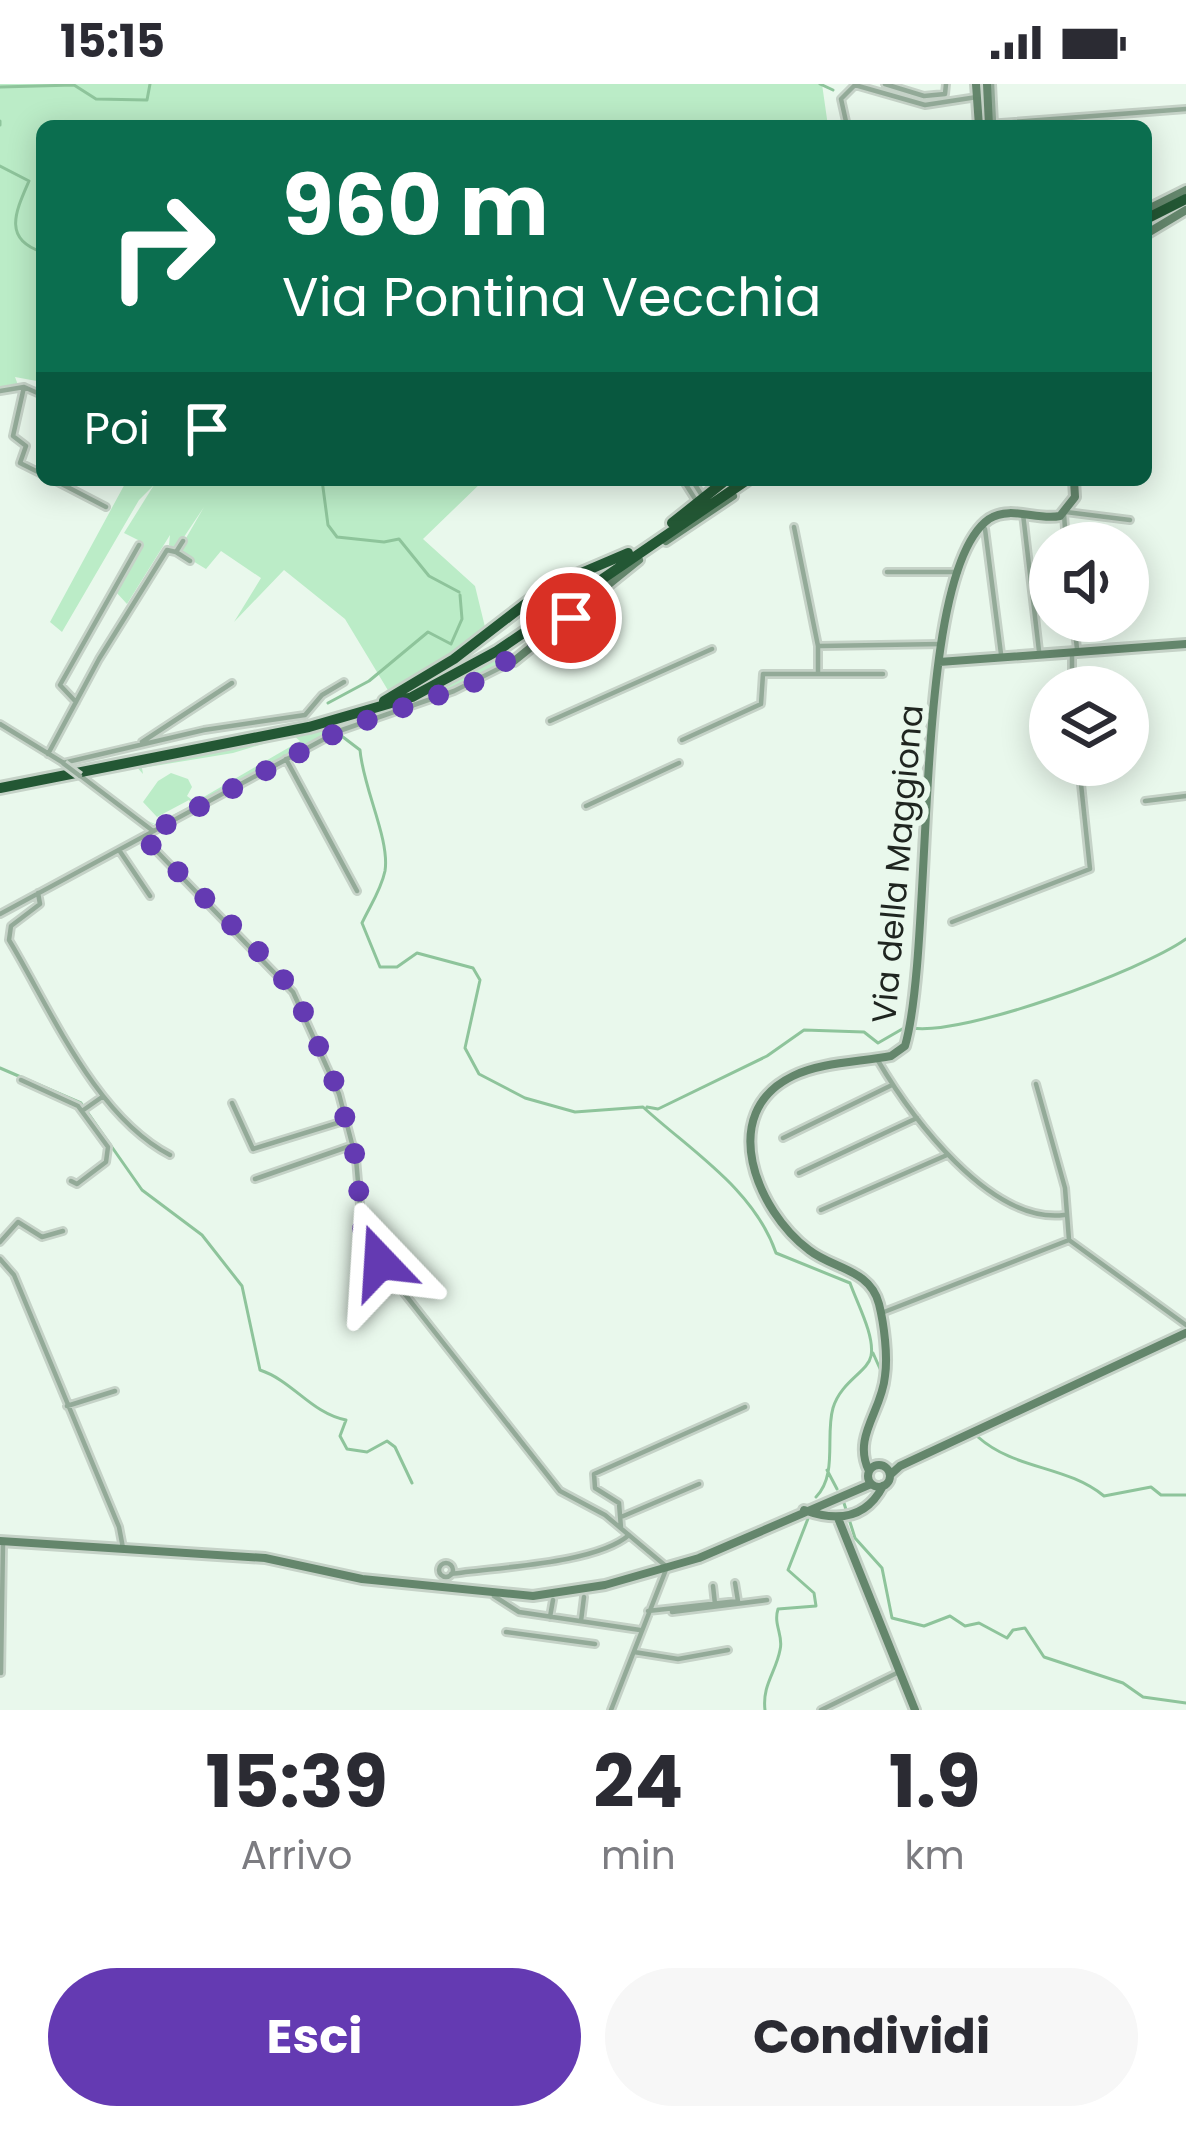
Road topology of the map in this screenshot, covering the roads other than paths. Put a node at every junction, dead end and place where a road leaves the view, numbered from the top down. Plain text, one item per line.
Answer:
1 (885, 84) edge
2 (945, 84) edge
3 (976, 84) edge
4 (989, 84) edge
5 (977, 97) junction
6 (1186, 109) edge
7 (845, 120) edge
8 (987, 120) edge
9 (989, 120) edge
10 (1051, 120) edge
11 (1186, 201) edge
12 (1152, 209) edge
13 (1152, 222) edge
14 (25, 387) junction
15 (0, 391) edge
16 (36, 392) edge
17 (36, 471) edge
18 (66, 486) edge
19 (686, 486) edge
20 (695, 486) edge
21 (717, 486) edge
22 (734, 486) edge
23 (734, 486) edge
24 (747, 486) edge
25 (1075, 486) edge
26 (701, 497) junction
27 (106, 507) dead end
28 (1065, 513) junction
29 (1023, 514) junction
30 (1130, 520) dead end
31 (1065, 522) edge
32 (984, 523) junction
33 (794, 526) dead end
34 (665, 530) junction
35 (183, 541) dead end
36 (139, 545) dead end
37 (637, 549) junction
38 (176, 552) junction
39 (190, 561) dead end
40 (887, 572) dead end
41 (959, 572) junction
42 (510, 639) junction
43 (1074, 642) edge
44 (940, 644) junction
45 (1186, 644) edge
46 (818, 646) junction
47 (712, 649) dead end
48 (1074, 650) junction
49 (1039, 652) junction
50 (1001, 656) junction
51 (514, 661) joint
52 (939, 662) junction
53 (1073, 666) edge
54 (818, 673) junction
55 (883, 674) dead end
56 (440, 681) junction
57 (344, 682) dead end
58 (232, 683) dead end
59 (384, 701) junction
60 (76, 702) junction
61 (332, 719) junction
62 (550, 721) dead end
63 (0, 724) edge
64 (682, 740) dead end
65 (138, 745) junction
66 (48, 754) junction
67 (286, 759) junction
68 (679, 763) dead end
69 (64, 764) junction
70 (0, 785) edge
71 (1081, 786) edge
72 (1186, 796) edge
73 (1145, 801) dead end
74 (586, 806) dead end
75 (153, 831) junction
76 (143, 837) junction
77 (119, 850) junction
78 (357, 891) dead end
79 (38, 893) junction
80 (150, 896) dead end
81 (0, 914) edge
82 (952, 922) dead end
83 (877, 1059) junction
84 (21, 1080) dead end
85 (892, 1084) junction
86 (1036, 1084) dead end
87 (102, 1097) junction
88 (232, 1103) dead end
89 (82, 1111) junction
90 (917, 1118) junction
91 (347, 1120) junction
92 (783, 1138) dead end
93 (352, 1145) junction
94 (170, 1155) dead end
95 (947, 1155) junction
96 (799, 1173) dead end
97 (255, 1179) dead end
98 (70, 1181) dead end
99 (821, 1210) dead end
100 (1064, 1215) junction
101 (63, 1231) dead end
102 (1069, 1240) junction
103 (0, 1241) edge
104 (0, 1259) edge
105 (880, 1313) junction
106 (1186, 1329) edge
107 (115, 1391) dead end
108 (67, 1406) junction
109 (745, 1407) dead end
110 (876, 1479) junction
111 (699, 1484) dead end
112 (802, 1509) junction
113 (847, 1516) junction
114 (622, 1517) junction
115 (620, 1528) junction
116 (629, 1534) junction
117 (2, 1541) edge
118 (123, 1549) junction
119 (667, 1567) junction
120 (451, 1574) dead end
121 (735, 1583) dead end
122 (713, 1586) dead end
123 (494, 1596) junction
124 (584, 1597) dead end
125 (553, 1600) dead end
126 (767, 1600) dead end
127 (716, 1604) junction
128 (669, 1610) junction
129 (648, 1611) junction
130 (552, 1617) junction
131 (581, 1622) junction
132 (640, 1630) junction
133 (506, 1632) dead end
134 (552, 1638) junction
135 (596, 1644) dead end
136 (728, 1650) dead end
137 (632, 1652) junction
138 (899, 1672) junction
139 (2, 1673) edge
140 (611, 1710) edge
141 (821, 1710) edge
142 (916, 1710) edge

1 - 2 street
3 - 5 street
4 - 9 street
5 - 7 street
5 - 8 street
6 - 10 street
11 - 12 street
11 - 13 highway
14 - 15 street
14 - 16 street
14 - 17 street
18 - 27 street
19 - 26 street
20 - 26 street
21 - 26 highway
22 - 34 highway
23 - 42 highway
24 - 51 street
25 - 28 street
26 - 34 highway
28 - 29 street
28 - 30 street
28 - 31 street
29 - 32 street
29 - 49 street
32 - 41 street, Via della Maggiona
32 - 50 street
33 - 46 street
34 - 37 highway
35 - 38 street
36 - 60 street
37 - 42 highway
37 - 59 highway
38 - 39 street
38 - 60 street
40 - 41 street
41 - 44 street, Via della Maggiona
42 - 56 highway
43 - 48 street
44 - 46 street
44 - 52 street, Via della Maggiona
45 - 48 street
46 - 54 street
47 - 62 street
48 - 49 street
48 - 53 street
49 - 50 street
50 - 52 street
51 - 67 street
52 - 83 street, Via della Maggiona
54 - 55 street
54 - 64 street
56 - 59 highway
56 - 61 highway
57 - 65 street
58 - 65 street
59 - 61 highway
60 - 66 street
61 - 70 highway
63 - 66 street
65 - 69 street
66 - 69 street
67 - 75 street
67 - 78 street
68 - 74 street
69 - 75 street, bridge
71 - 82 street
72 - 73 street
75 - 76 street
76 - 77 street
76 - 91 street
77 - 79 street
77 - 80 street
79 - 81 street
79 - 87 street
83 - 85 street
83 - 105 street, Via della Maggiona
84 - 89 street
85 - 90 street
85 - 92 street
86 - 100 street
87 - 89 street
87 - 94 street
88 - 91 street
89 - 98 street
90 - 95 street
90 - 96 street
91 - 93 street
93 - 97 street
93 - 115 street
95 - 99 street
95 - 100 street
100 - 102 street
101 - 103 street
102 - 105 street
102 - 106 street
104 - 108 street
105 - 110 street
106 - 110 street
107 - 108 street
108 - 118 street
109 - 114 street
110 - 112 street
110 - 113 street
111 - 114 street
112 - 113 street
112 - 119 street
113 - 138 street
114 - 115 street
115 - 116 street
116 - 119 street
116 - 120 street
117 - 118 street
117 - 139 street
118 - 123 street
119 - 123 street
119 - 129 street
121 - 127 street
122 - 127 street
123 - 130 street
124 - 131 street
125 - 130 street
126 - 128 street
127 - 128 street
128 - 129 street
129 - 132 street
130 - 131 street
130 - 134 street
131 - 132 street
132 - 137 street
133 - 134 street
134 - 135 street
136 - 137 street
137 - 140 street
138 - 141 street
138 - 142 street

